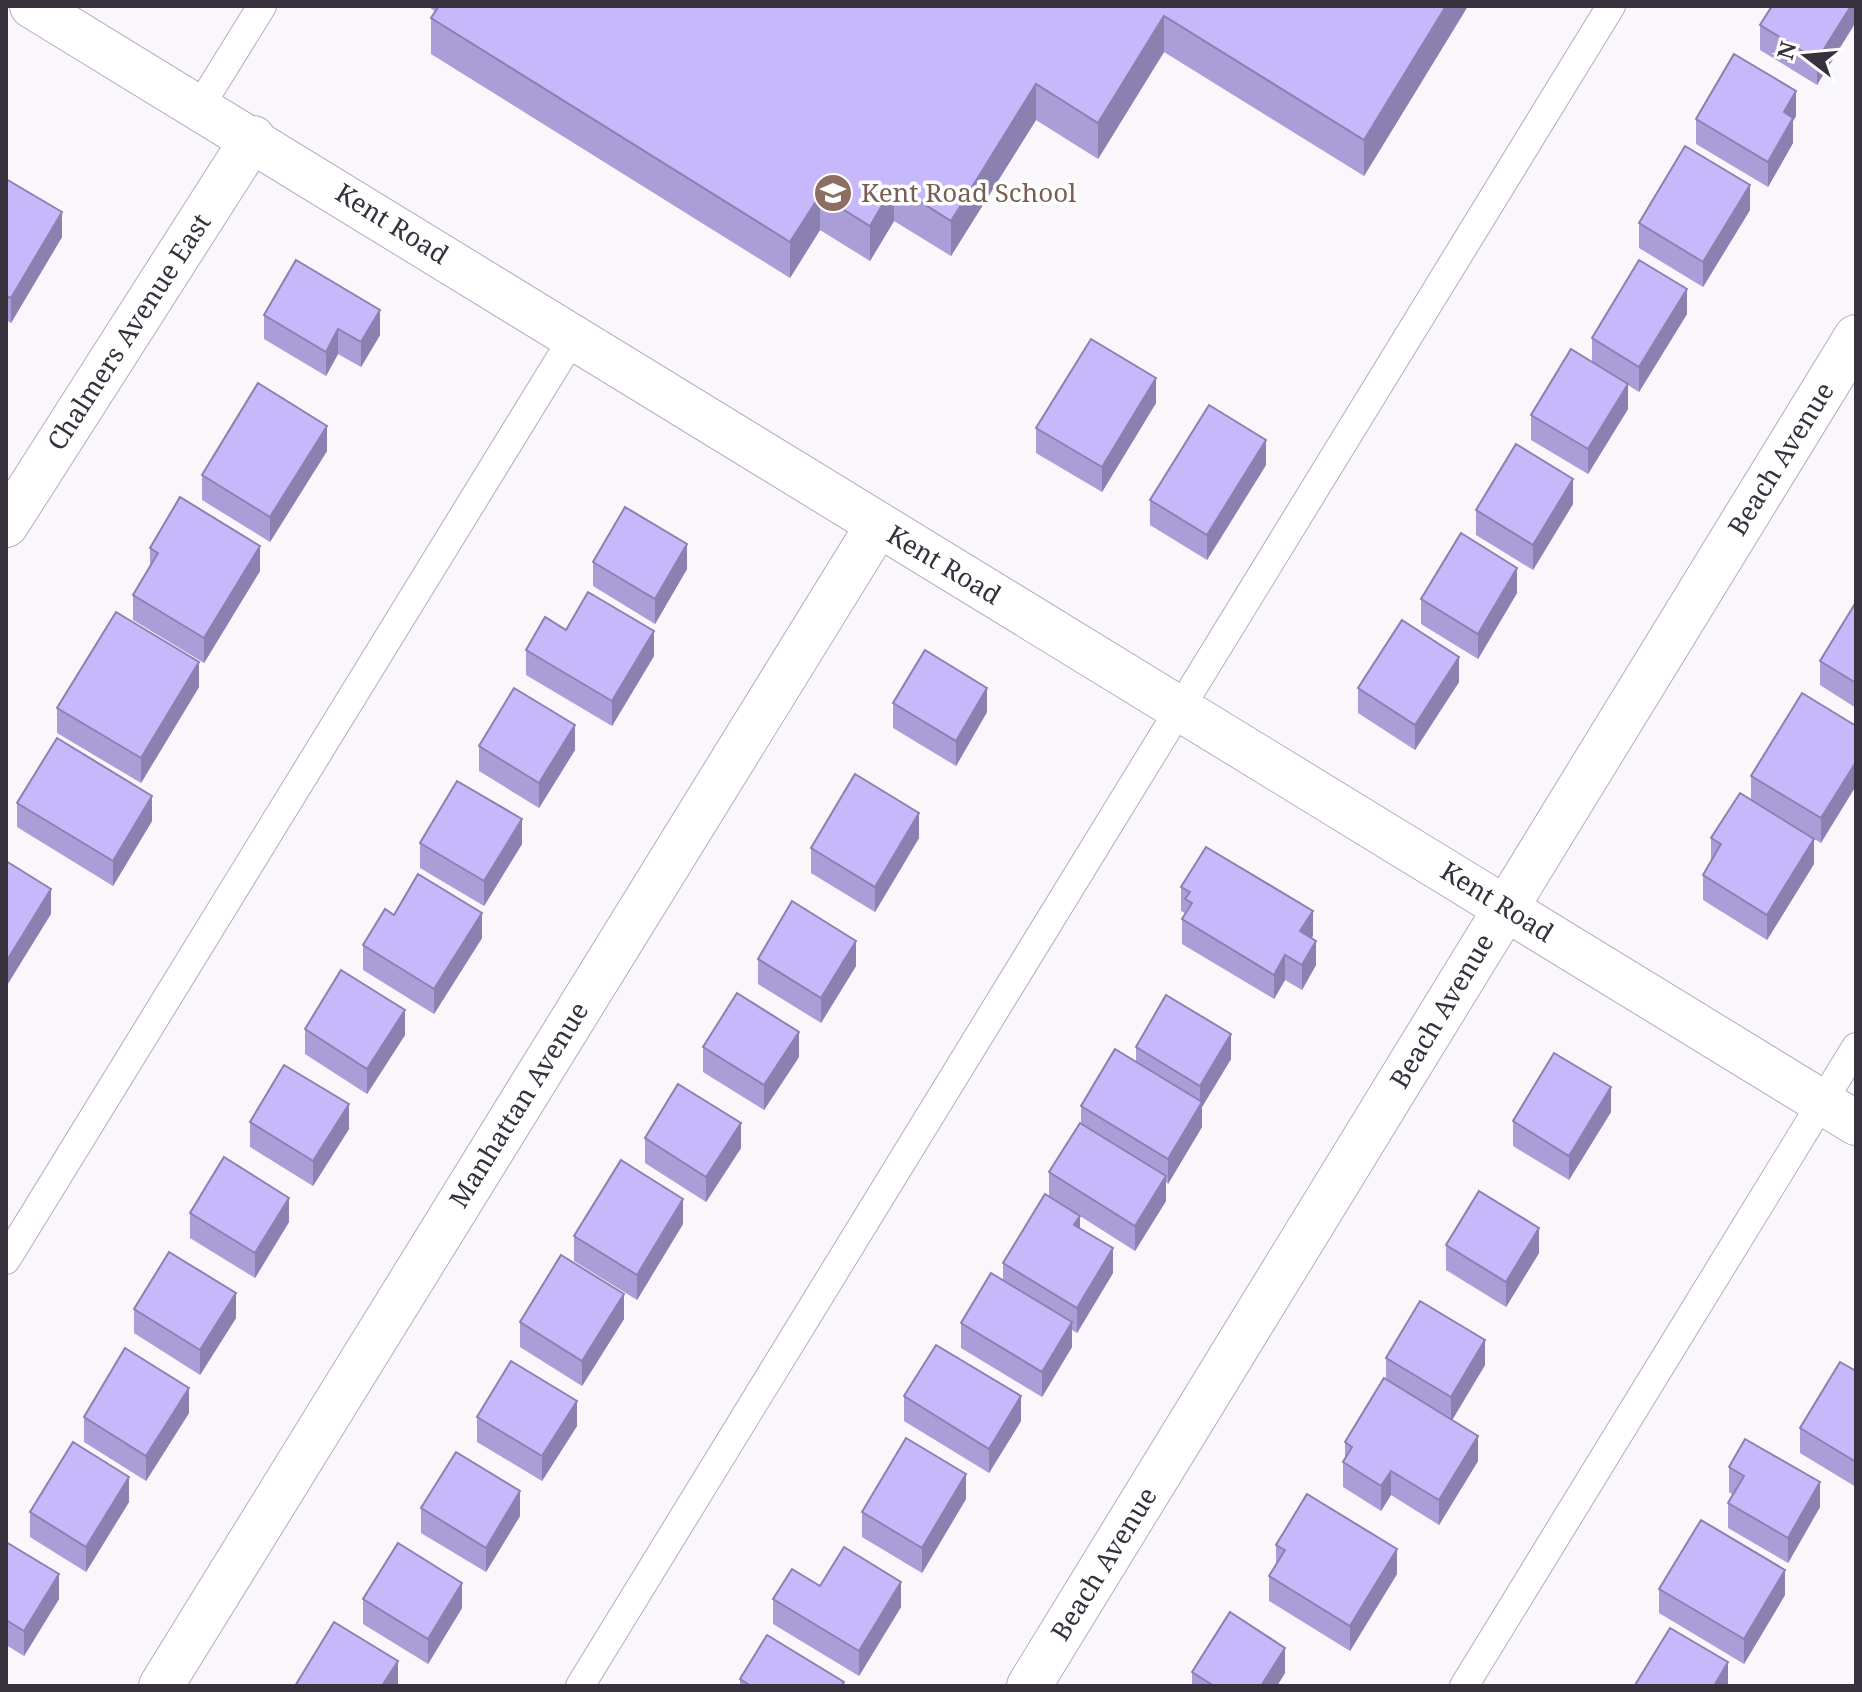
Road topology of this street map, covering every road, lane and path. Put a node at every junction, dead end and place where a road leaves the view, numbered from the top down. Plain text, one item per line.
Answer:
1 (32, 6) edge
2 (262, 6) edge
3 (1611, 6) edge
4 (200, 106) junction
5 (253, 138) junction
6 (574, 336) junction
7 (1856, 337) edge
8 (10, 511) edge
9 (878, 525) junction
10 (1183, 708) junction
11 (1506, 907) junction
12 (1856, 1047) edge
13 (1839, 1113) edge
14 (6, 1260) edge
15 (161, 1686) edge
16 (580, 1686) edge
17 (1029, 1686) edge
18 (1464, 1686) edge

1 - 4 street, Kent Road
2 - 4 lane
3 - 10 lane
4 - 5 street, Kent Road
5 - 6 street, Kent Road
5 - 8 street, Chalmers Avenue East
6 - 9 street, Kent Road
6 - 14 lane
7 - 11 street, Beach Avenue
9 - 10 street, Kent Road
9 - 15 street, Manhattan Avenue
10 - 11 street, Kent Road
10 - 16 lane
11 - 13 street, Kent Road
11 - 17 street, Beach Avenue
12 - 13 lane
13 - 18 lane

